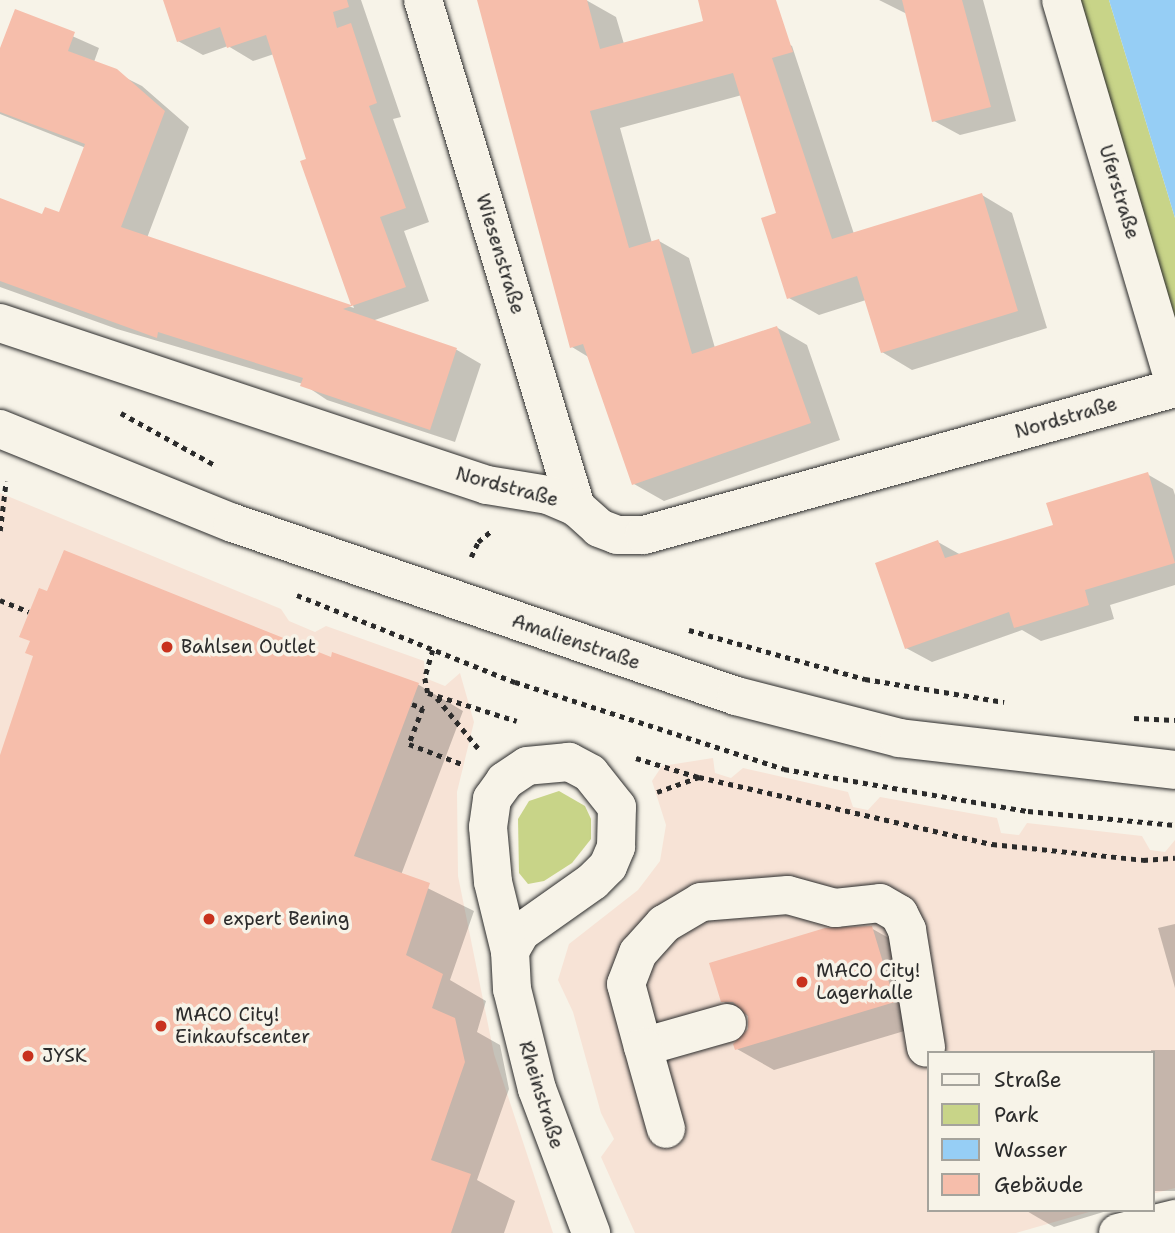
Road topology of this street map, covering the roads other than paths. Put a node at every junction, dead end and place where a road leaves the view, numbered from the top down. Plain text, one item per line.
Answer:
1 (423, 0) edge
2 (1062, 0) edge
3 (0, 323) edge
4 (1175, 386) edge
5 (0, 429) edge
6 (576, 507) junction
7 (1175, 770) edge
8 (510, 951) junction
9 (727, 1023) dead end
10 (643, 1047) junction
11 (926, 1047) dead end
12 (666, 1129) dead end
13 (1175, 1219) edge
14 (592, 1233) edge
15 (1118, 1233) edge

1 - 6 street, Wiesenstraße
2 - 4 street, Uferstraße
3 - 6 street, Nordstraße
4 - 6 street, Nordstraße
5 - 7 street, Amalienstraße
8 - 8 street, Rheinstraße
8 - 14 street, Rheinstraße
9 - 10 street
10 - 11 street
10 - 12 street
13 - 15 street

